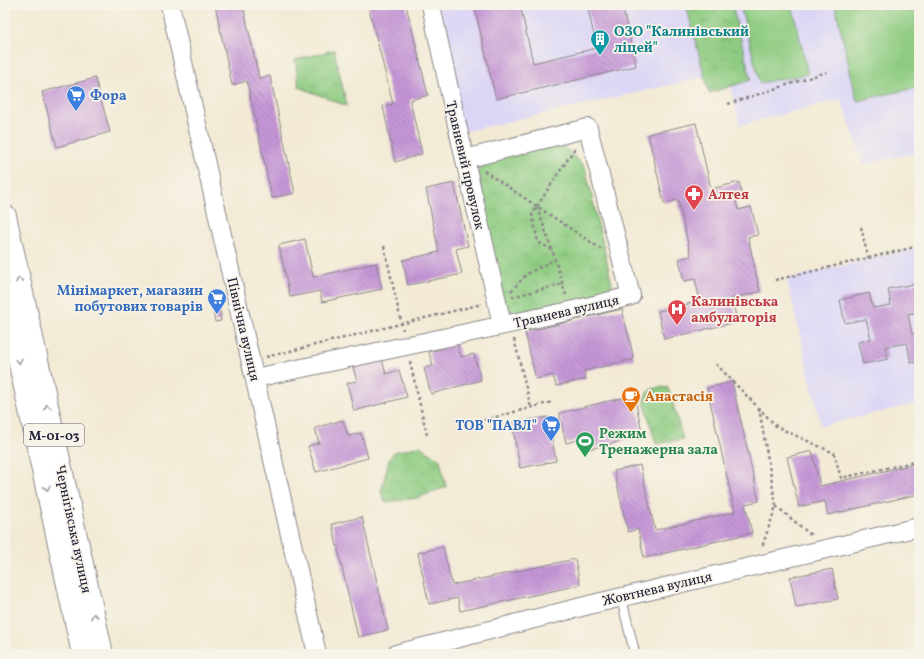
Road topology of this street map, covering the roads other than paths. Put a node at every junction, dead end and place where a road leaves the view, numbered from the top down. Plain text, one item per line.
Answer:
1 (170, 5) edge
2 (430, 5) edge
3 (465, 159) junction
4 (5, 216) edge
5 (5, 295) edge
6 (506, 324) junction
7 (255, 378) junction
8 (919, 526) edge
9 (621, 597) junction
10 (83, 654) edge
11 (102, 654) edge
12 (317, 654) edge
13 (396, 654) edge
14 (635, 654) edge

1 - 7 street, Північна вулиця
2 - 3 street, Травневий провулок
3 - 6 street, Травневий провулок
3 - 6 street, Травнева вулиця
11 -> 4 main road, Чернігівська вулиця / М-01-03
5 -> 10 main road, Чернігівська вулиця / М-01-03
6 - 7 street, Травнева вулиця
7 - 12 street, Північна вулиця
8 - 9 street, Жовтнева вулиця
9 - 13 street, Жовтнева вулиця
9 - 14 lane

